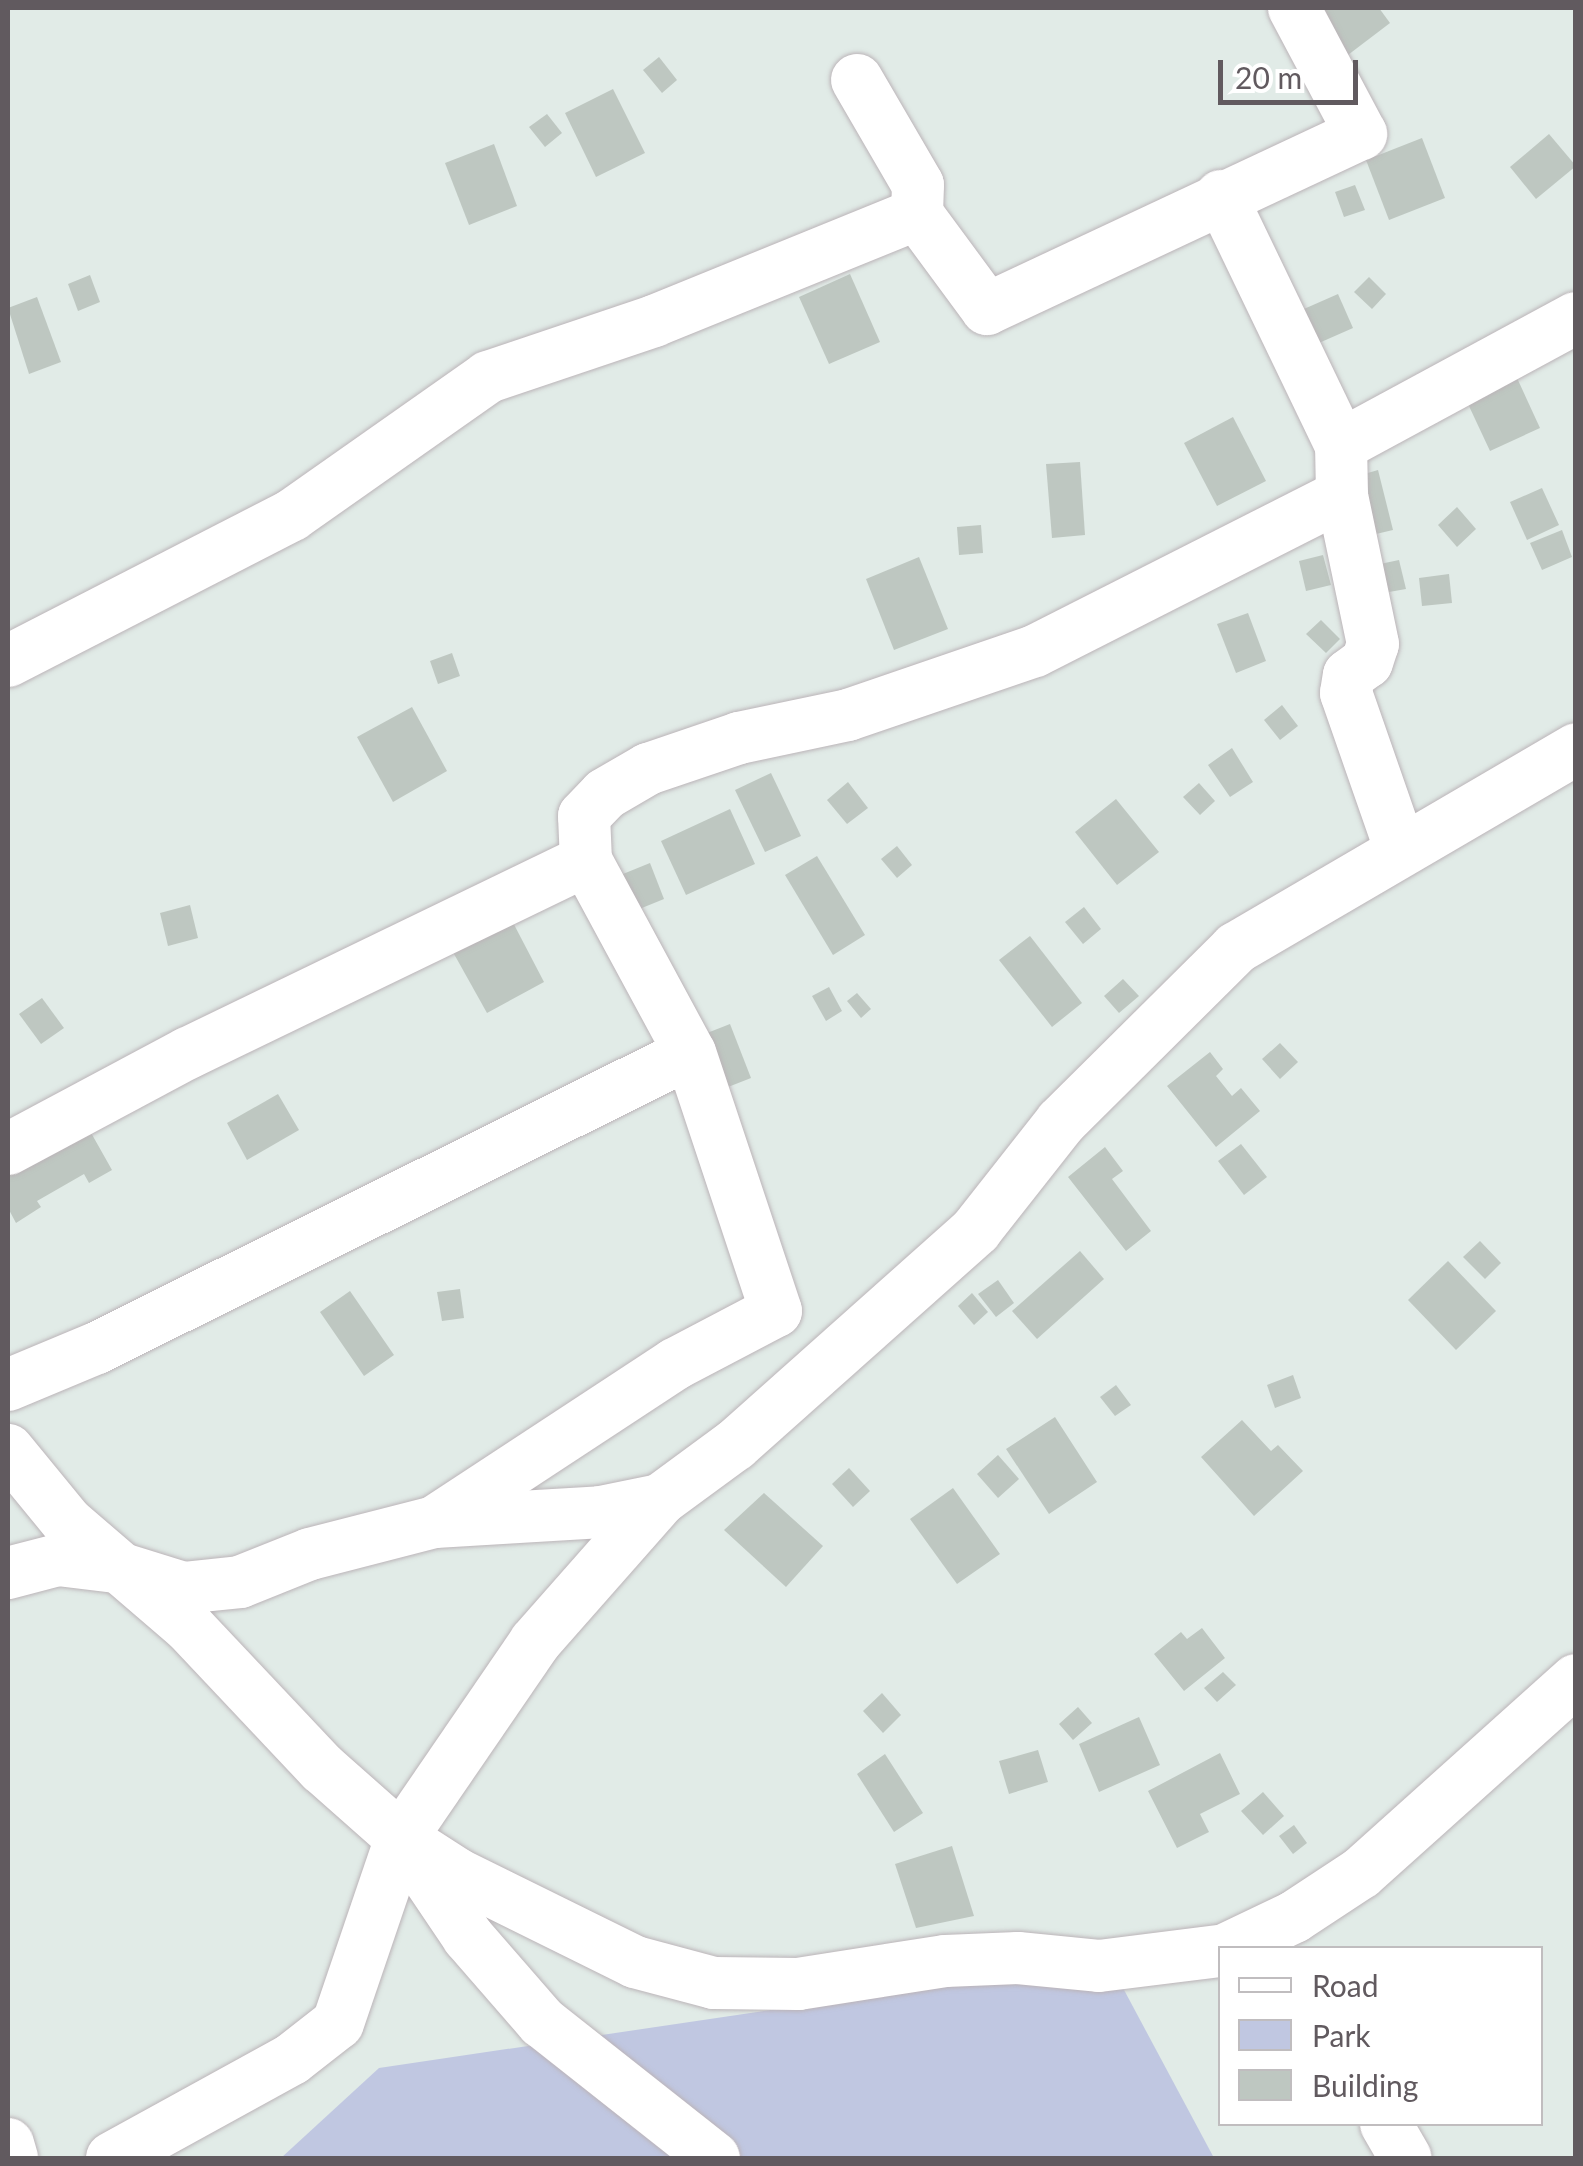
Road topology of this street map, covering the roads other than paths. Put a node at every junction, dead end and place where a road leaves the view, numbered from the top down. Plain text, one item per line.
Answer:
1 (1294, 8) edge
2 (857, 80) dead end
3 (1221, 196) junction
4 (917, 214) junction
5 (1576, 318) edge
6 (1342, 470) junction
7 (8, 662) edge
8 (1576, 749) edge
9 (1400, 848) junction
10 (586, 861) junction
11 (690, 1053) junction
12 (8, 1149) edge
13 (8, 1385) edge
14 (8, 1450) edge
15 (660, 1500) junction
16 (435, 1522) junction
17 (116, 1567) junction
18 (8, 1573) edge
19 (1576, 1680) edge
20 (401, 1838) junction
21 (1301, 1933) edge
22 (1239, 1946) edge
23 (1218, 1950) edge
24 (1387, 2126) edge
25 (8, 2144) edge
26 (12, 2158) edge
27 (112, 2158) edge
28 (714, 2158) edge
29 (1406, 2158) edge

1 - 3 street
2 - 4 street
3 - 4 street
3 - 6 street
4 - 7 street
5 - 6 street
6 - 9 street
6 - 10 street
8 - 9 street
9 - 15 street
10 - 11 street
10 - 12 street
11 - 13 street
11 - 16 street
14 - 17 street
15 - 16 street
15 - 20 street
16 - 17 street
17 - 18 street
17 - 20 street
19 - 21 street
20 - 23 street
20 - 27 street
20 - 28 street
21 - 22 street
24 - 29 street
25 - 26 street

